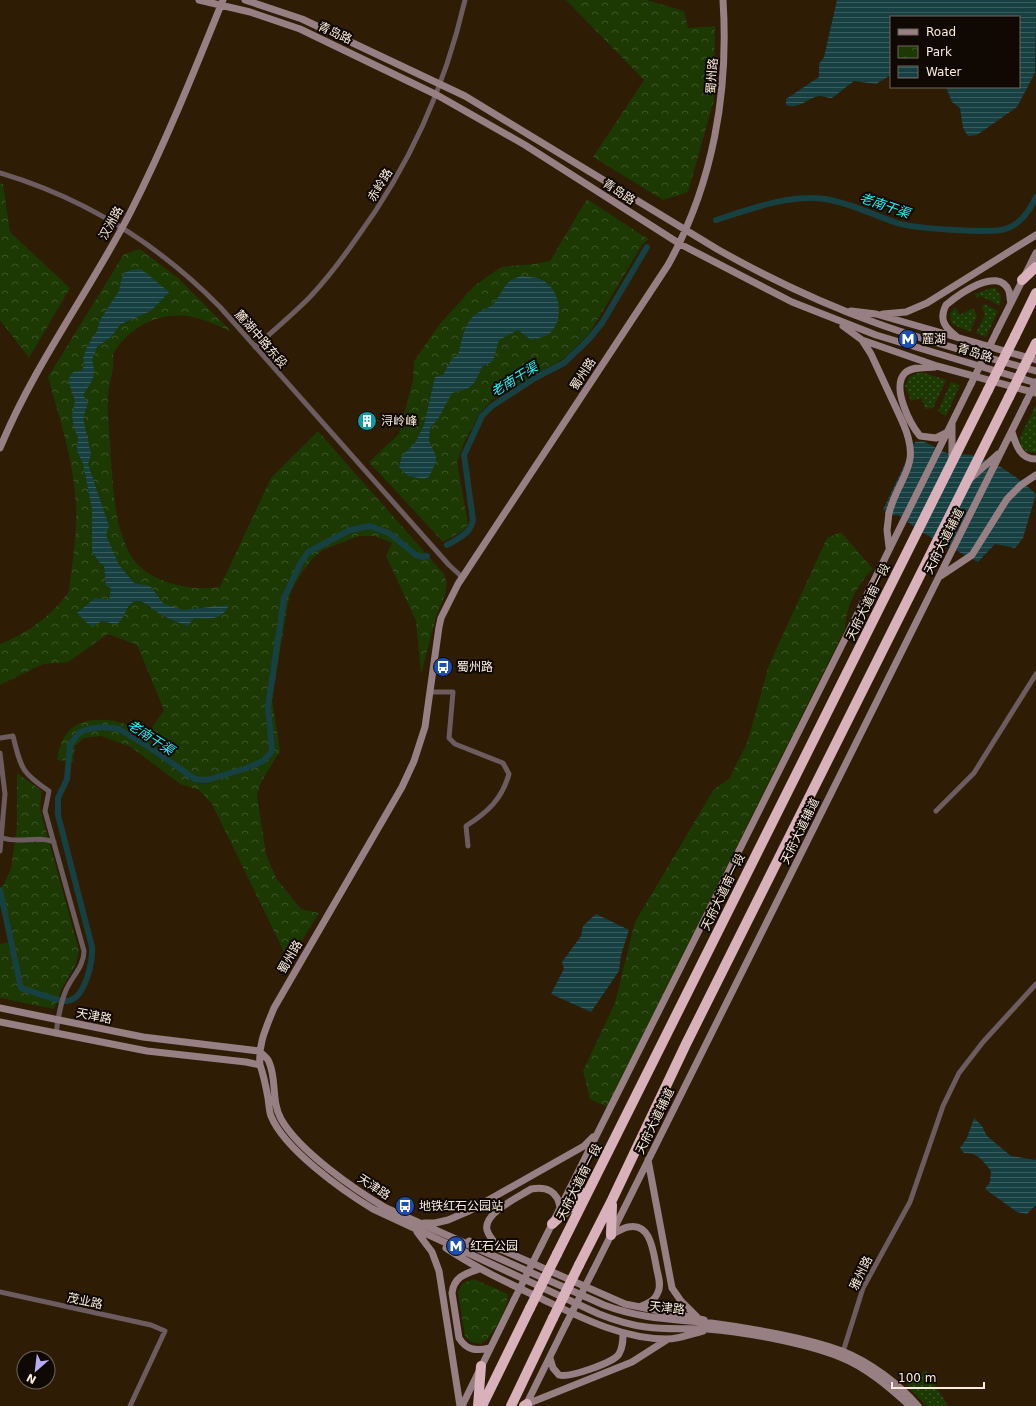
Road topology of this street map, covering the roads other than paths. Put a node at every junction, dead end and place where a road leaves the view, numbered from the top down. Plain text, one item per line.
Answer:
1 (199, 0) edge
2 (245, 0) edge
3 (465, 0) edge
4 (724, 0) edge
5 (222, 2) edge
6 (441, 85) junction
7 (437, 95) junction
8 (0, 173) edge
9 (122, 227) junction
10 (686, 230) junction
11 (1036, 235) edge
12 (680, 244) junction
13 (1036, 253) edge
14 (1036, 267) edge
15 (1022, 280) junction
16 (1036, 293) edge
17 (1011, 304) junction
18 (839, 309) junction
19 (876, 314) junction
20 (834, 320) junction
21 (959, 338) junction
22 (862, 340) junction
23 (1036, 343) edge
24 (255, 347) junction
25 (1036, 360) edge
26 (937, 366) junction
27 (1036, 372) edge
28 (1036, 382) edge
29 (1036, 393) edge
30 (952, 420) junction
31 (1012, 432) junction
32 (946, 433) junction
33 (0, 448) edge
34 (955, 448) junction
35 (1036, 459) edge
36 (994, 461) junction
37 (1036, 475) edge
38 (968, 480) junction
39 (889, 548) junction
40 (462, 576) junction
41 (939, 577) junction
42 (1036, 674) edge
43 (430, 692) junction
44 (0, 738) edge
45 (0, 753) edge
46 (936, 811) dead end
47 (2, 838) junction
48 (54, 842) junction
49 (468, 846) dead end
50 (0, 851) edge
51 (1036, 984) edge
52 (0, 1008) edge
53 (58, 1020) junction
54 (0, 1022) edge
55 (56, 1034) junction
56 (259, 1051) junction
57 (260, 1065) junction
58 (598, 1132) junction
59 (648, 1160) junction
60 (590, 1189) junction
61 (612, 1200) junction
62 (560, 1209) junction
63 (552, 1224) junction
64 (416, 1226) junction
65 (611, 1234) junction
66 (428, 1235) junction
67 (453, 1237) junction
68 (500, 1249) junction
69 (479, 1269) junction
70 (0, 1292) edge
71 (638, 1307) junction
72 (697, 1318) junction
73 (710, 1326) junction
74 (623, 1333) junction
75 (668, 1339) junction
76 (490, 1348) junction
77 (842, 1355) junction
78 (550, 1358) junction
79 (481, 1366) junction
80 (526, 1405) edge
81 (130, 1406) edge
82 (461, 1406) edge
83 (478, 1406) edge
84 (482, 1406) edge
85 (511, 1406) edge
86 (910, 1406) edge
87 (918, 1406) edge

1 - 5 street, 青岛路
2 - 6 street, 青岛路
3 - 6 street, 赤岭路
4 - 10 street, 蜀州路
5 - 7 street, 青岛路
5 - 9 street, 汉洲路
6 - 7 street, 赤岭路
6 - 10 street, 青岛路
7 - 12 street, 青岛路
7 - 24 street, 赤岭路
8 - 9 street, 麓湖中路东段
9 - 24 street, 麓湖中路东段
9 - 33 street, 汉洲路
10 - 12 street, 蜀州路
10 - 18 street, 青岛路
11 - 19 street
12 - 20 street, 青岛路
12 - 40 street, 蜀州路
13 - 15 street
14 - 15 highway
15 - 17 street
16 - 34 highway, 天府大道南一段, bridge
17 - 21 street
17 - 30 street, bridge
18 - 19 street
18 - 27 street, 青岛路
19 - 21 street
20 - 22 street
20 - 28 street, 青岛路
21 - 25 street
22 - 26 street
22 - 39 street, bridge
23 - 38 highway, bridge
24 - 40 street, 麓湖中路东段
26 - 29 street
26 - 32 street
28 - 31 street, bridge
30 - 32 street
30 - 34 street
31 - 35 street
31 - 36 street
32 - 39 street
34 - 60 highway, 天府大道南一段
36 - 38 street
36 - 41 street, 天府大道辅道
37 - 41 street
38 - 61 highway
39 - 58 street
40 - 43 street, 蜀州路
41 - 59 street, 天府大道辅道
42 - 46 street
43 - 49 street
43 - 56 street, 蜀州路
44 - 48 street
45 - 47 street
47 - 48 street
47 - 50 street
48 - 53 street
51 - 77 street, 雅州路
52 - 53 street, 天津路
53 - 55 street
53 - 56 street, 天津路
54 - 55 street, 天津路
55 - 57 street, 天津路
56 - 57 street, 蜀州路
56 - 64 street, 天津路
57 - 64 street, 天津路
58 - 62 street
58 - 64 street
59 - 65 street, 天府大道辅道
59 - 72 street
60 - 63 highway
60 - 84 highway, 天府大道南一段, bridge
61 - 65 highway
61 - 85 highway, bridge
62 - 63 street
62 - 68 street
63 - 76 street, bridge
64 - 66 street, 天津路
64 - 67 street, 天津路
64 - 82 street
65 - 71 street
65 - 78 street, 天府大道辅道, bridge
66 - 69 street
66 - 73 street, 天津路
67 - 68 street
67 - 73 street, 天津路
68 - 71 street
69 - 74 street
69 - 76 street
70 - 81 street, 茂业路
71 - 72 street
72 - 73 street
73 - 75 street
73 - 77 street, 天津路
74 - 75 street
74 - 78 street
75 - 80 street
76 - 79 street
77 - 86 street, 天津路
77 - 87 street, 天津路
78 - 80 street, 天府大道辅道
79 - 82 street
79 - 83 highway

